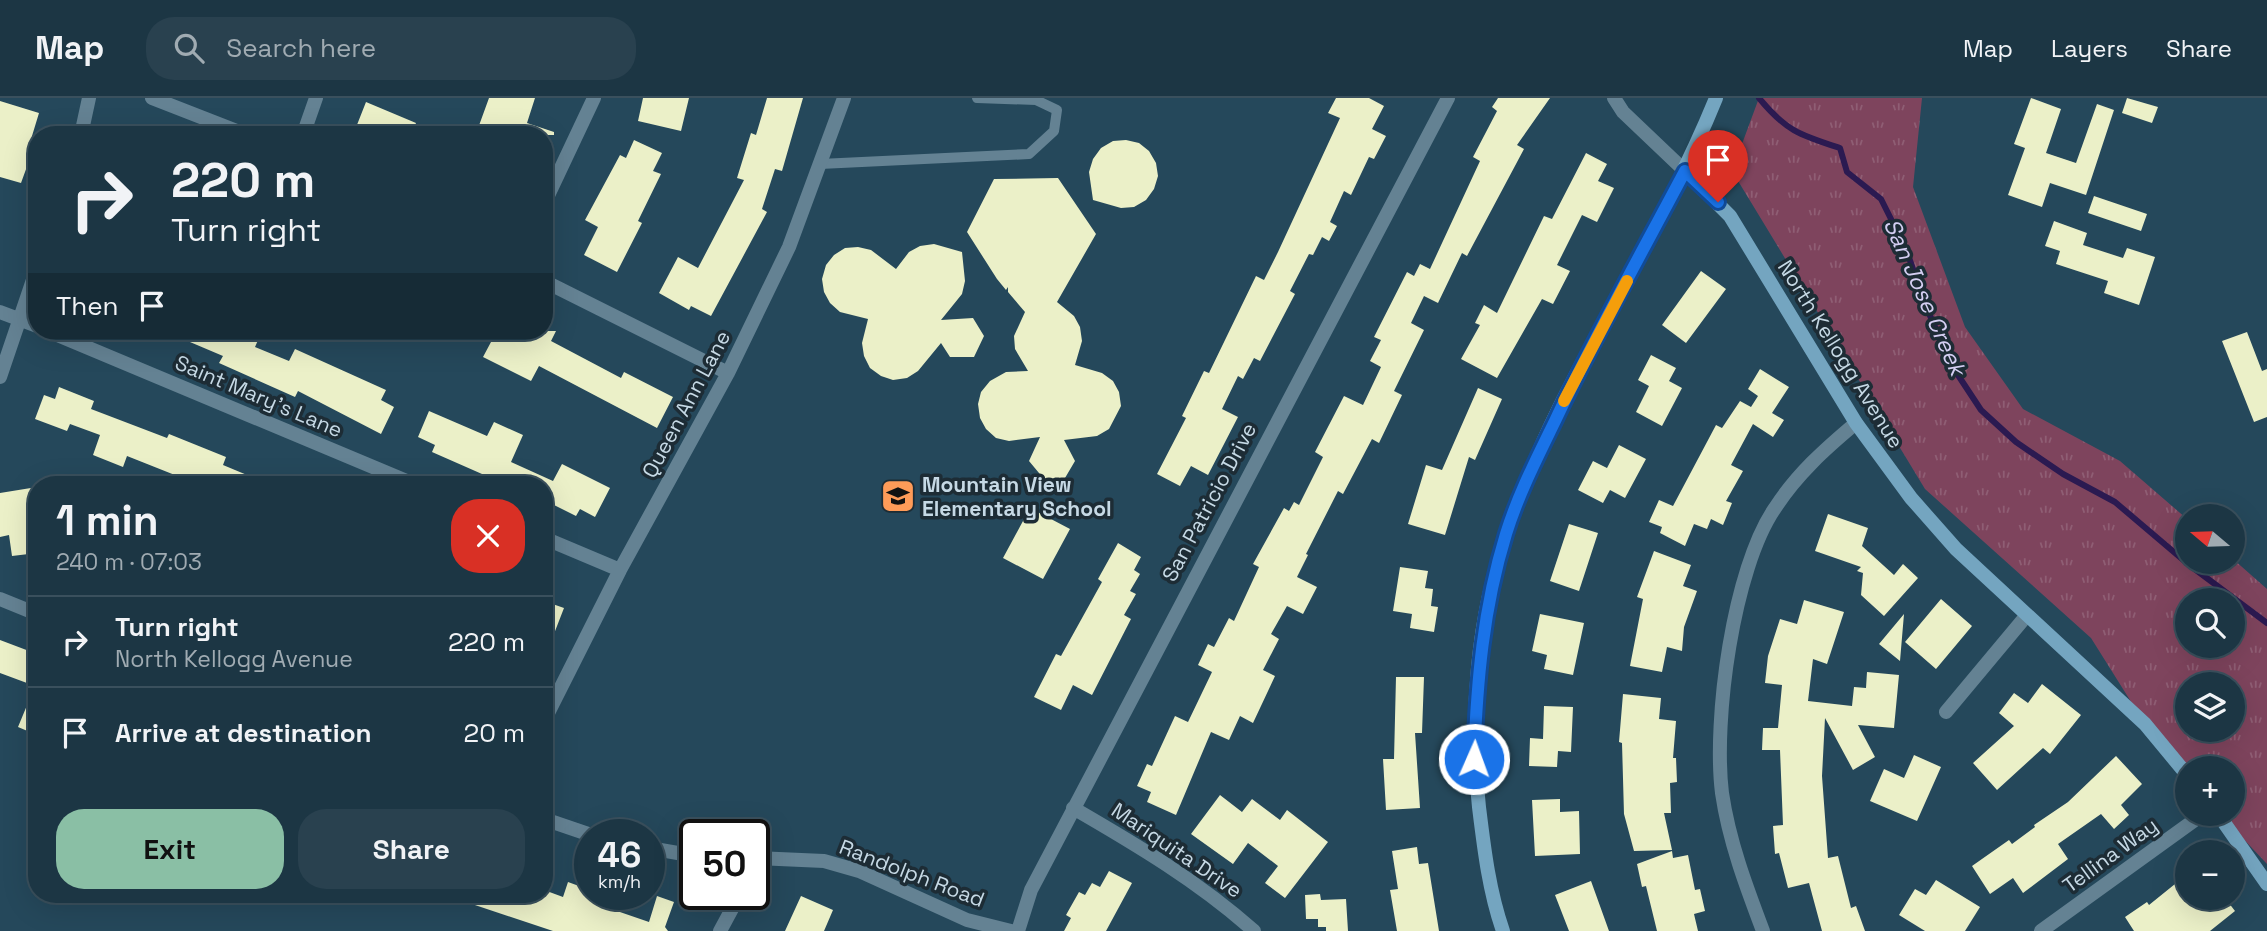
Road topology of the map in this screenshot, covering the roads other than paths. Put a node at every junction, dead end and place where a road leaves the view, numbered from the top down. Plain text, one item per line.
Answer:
1 (89, 98) edge
2 (152, 98) edge
3 (316, 98) edge
4 (594, 98) edge
5 (844, 98) edge
6 (977, 98) edge
7 (1448, 98) edge
8 (1614, 98) edge
9 (1716, 98) edge
10 (83, 126) edge
11 (224, 126) edge
12 (306, 126) edge
13 (820, 164) junction
14 (1685, 171) junction
15 (553, 185) edge
16 (553, 286) edge
17 (28, 295) edge
18 (0, 312) edge
19 (20, 319) junction
20 (28, 322) edge
21 (70, 340) edge
22 (728, 373) junction
23 (0, 377) edge
24 (1856, 423) junction
25 (394, 476) edge
26 (553, 542) edge
27 (620, 570) junction
28 (0, 599) edge
29 (28, 610) edge
30 (2027, 615) junction
31 (553, 703) edge
32 (1946, 712) dead end
33 (2175, 760) edge
34 (1073, 808) junction
35 (553, 822) edge
36 (2186, 826) edge
37 (2226, 826) edge
38 (574, 829) edge
39 (770, 862) edge
40 (2267, 884) edge
41 (731, 910) edge
42 (720, 931) edge
43 (1011, 931) edge
44 (1018, 931) edge
45 (1254, 931) edge
46 (1503, 931) edge
47 (1763, 931) edge
48 (2041, 931) edge

1 - 10 street
2 - 11 street
3 - 12 street
4 - 15 street
5 - 13 street, Queen Ann Lane
6 - 13 lane
7 - 34 street, San Patricio Drive
8 - 14 street, North Kellogg Avenue
9 - 14 main road
13 - 22 street, Queen Ann Lane
14 - 24 main road, North Kellogg Avenue
14 - 46 main road
16 - 22 street
17 - 19 street
18 - 19 street
19 - 20 street
19 - 23 street
21 - 25 street, Saint Mary's Lane
22 - 27 street, Queen Ann Lane
24 - 30 main road, North Kellogg Avenue
24 - 47 street
26 - 27 street
27 - 31 street, Queen Ann Lane
28 - 29 street
30 - 32 street
30 - 33 main road, North Kellogg Avenue
34 - 44 street, San Patricio Drive
34 - 45 street, Mariquita Drive
35 - 38 street
36 - 48 street, Tellina Way
37 - 40 main road
39 - 43 street, Randolph Road
41 - 42 street

